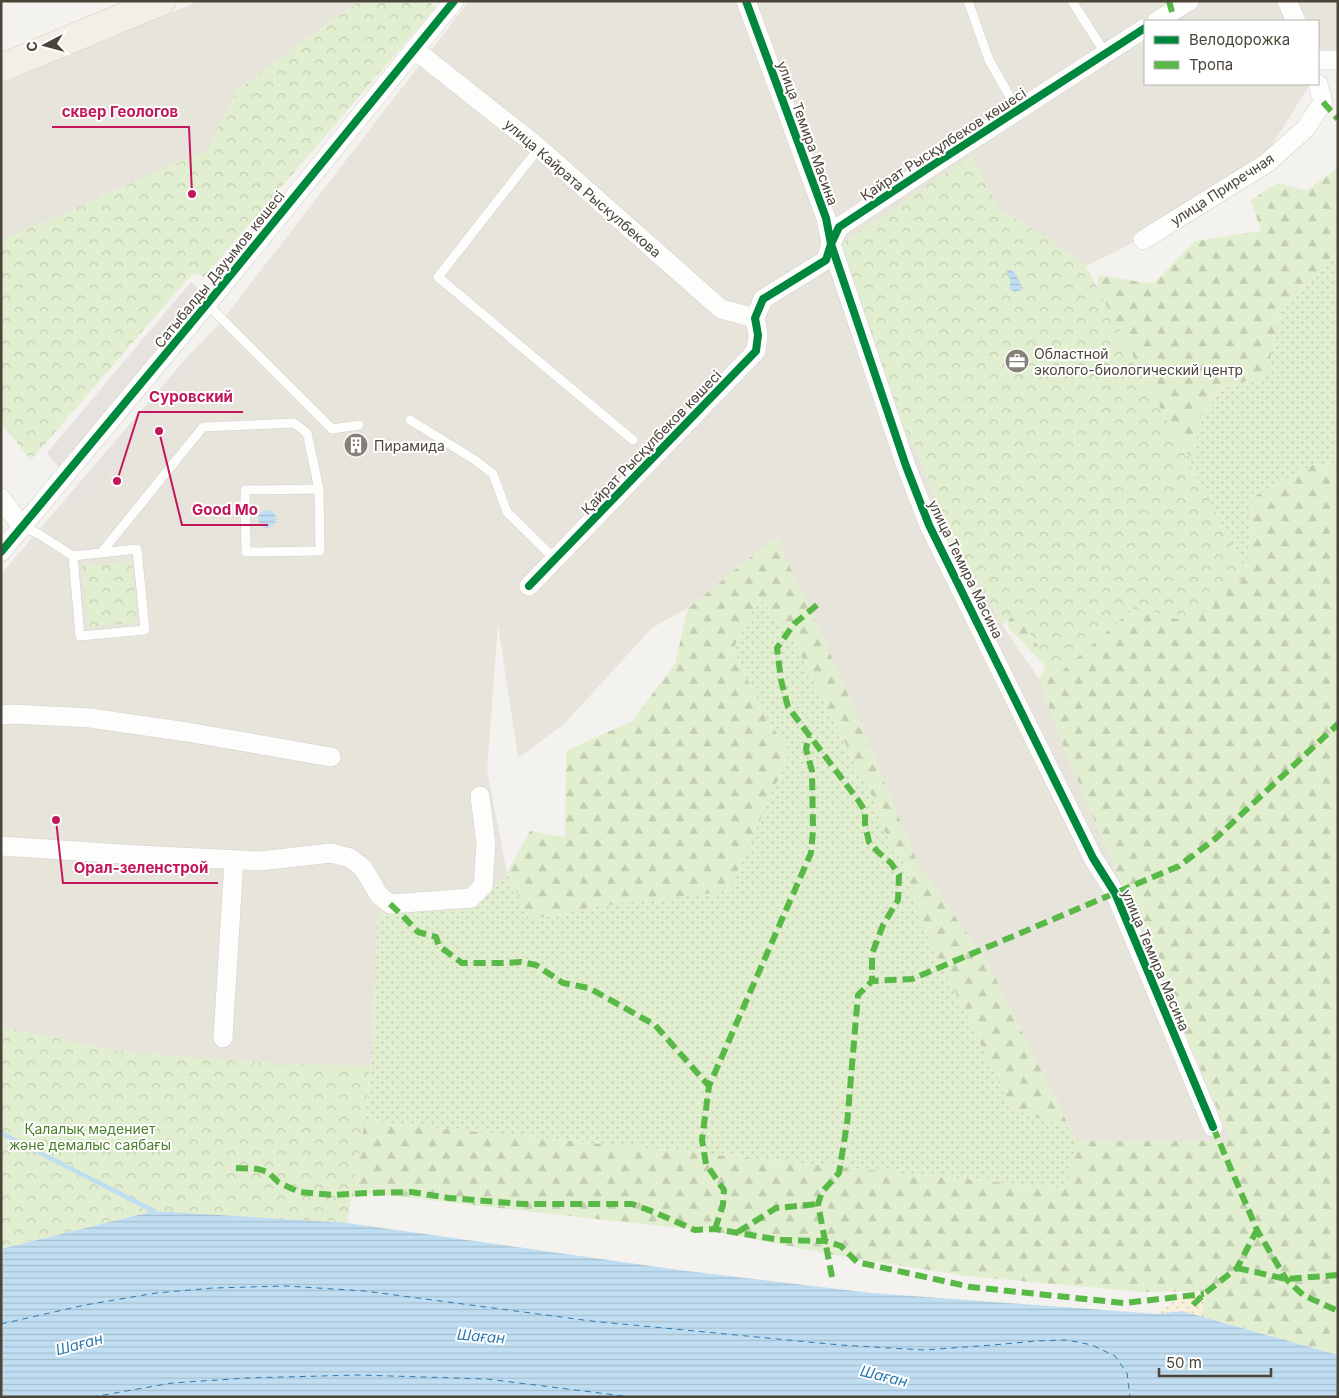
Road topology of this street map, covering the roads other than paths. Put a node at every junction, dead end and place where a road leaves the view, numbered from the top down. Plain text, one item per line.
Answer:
1 (120, 1) edge
2 (162, 1) edge
3 (454, 1) edge
4 (746, 1) edge
5 (968, 1) edge
6 (1072, 1) edge
7 (1189, 1) edge
8 (1287, 1) edge
9 (1159, 20) edge
10 (1296, 20) edge
11 (1144, 29) edge
12 (414, 49) junction
13 (1, 50) edge
14 (1105, 53) junction
15 (1319, 60) edge
16 (1338, 60) edge
17 (1, 68) edge
18 (1318, 85) edge
19 (1018, 111) junction
20 (539, 148) junction
21 (1144, 240) dead end
22 (831, 244) junction
23 (207, 304) junction
24 (755, 318) junction
25 (410, 420) dead end
26 (359, 425) dead end
27 (633, 440) dead end
28 (319, 489) junction
29 (1, 498) edge
30 (22, 527) junction
31 (1, 552) edge
32 (101, 553) junction
33 (72, 556) junction
34 (555, 560) junction
35 (529, 586) dead end
36 (1, 715) edge
37 (331, 757) dead end
38 (480, 796) dead end
39 (1, 846) edge
40 (234, 860) junction
41 (223, 1038) dead end
42 (1213, 1127) dead end

1 - 13 main road
2 - 17 main road
3 - 12 street, Сатыбалды Дауымов көшесі
4 - 22 street, улица Темира Масина
5 - 19 lane
6 - 14 lane
7 - 9 street
8 - 10 street
11 - 14 street, Қайрат Рысқұлбеков көшесі
12 - 20 street, улица Кайрата Рыскулбекова
12 - 23 street, Сатыбалды Дауымов көшесі
14 - 19 street, Қайрат Рысқұлбеков көшесі
15 - 16 street
18 - 21 street, улица Приречная
19 - 22 street, Қайрат Рысқұлбеков көшесі
20 - 24 street, улица Кайрата Рыскулбекова
20 - 27 lane
22 - 24 street, Қайрат Рысқұлбеков көшесі
22 - 42 street, улица Темира Масина
23 - 26 lane
23 - 30 street, Сатыбалды Дауымов көшесі
24 - 34 street, Қайрат Рысқұлбеков көшесі
25 - 34 lane
28 - 28 lane
28 - 32 lane
29 - 30 street
30 - 31 street, Сатыбалды Дауымов көшесі
30 - 33 lane
32 - 33 lane
32 - 33 lane
34 - 35 street, Қайрат Рысқұлбеков көшесі
36 - 37 street
38 - 40 street
39 - 40 street
40 - 41 street

